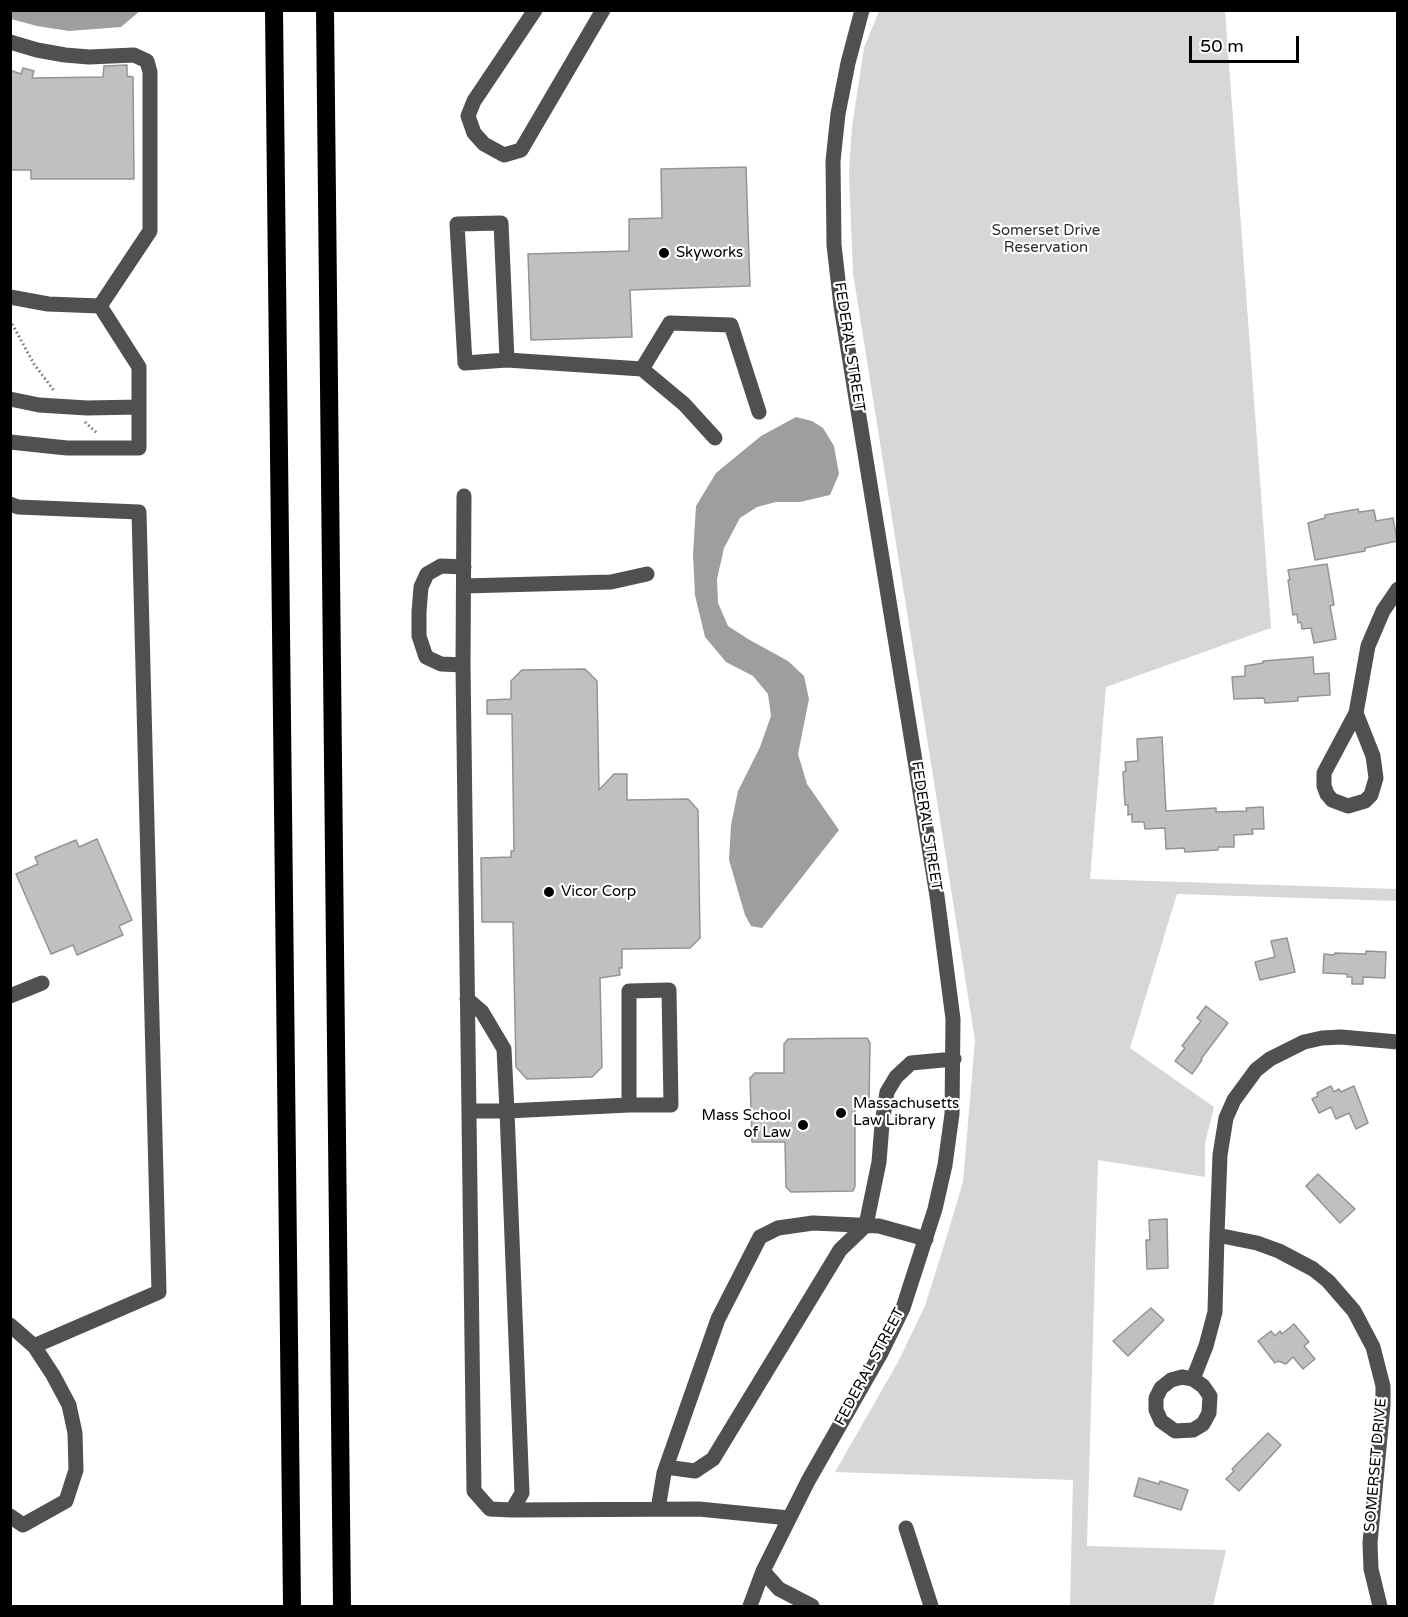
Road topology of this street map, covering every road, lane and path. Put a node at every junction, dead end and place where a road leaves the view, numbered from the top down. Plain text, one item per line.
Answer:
1 (274, 10) edge
2 (326, 10) edge
3 (535, 10) edge
4 (603, 10) edge
5 (862, 10) edge
6 (10, 42) edge
7 (10, 297) edge
8 (100, 306) junction
9 (10, 320) edge
10 (507, 360) junction
11 (642, 369) junction
12 (10, 399) edge
13 (68, 406) junction
14 (139, 407) junction
15 (759, 412) dead end
16 (715, 438) dead end
17 (10, 442) edge
18 (111, 448) junction
19 (464, 496) dead end
20 (10, 504) edge
21 (464, 567) junction
22 (647, 574) dead end
23 (464, 585) junction
24 (1398, 589) edge
25 (463, 665) junction
26 (1356, 713) junction
27 (42, 982) dead end
28 (10, 996) edge
29 (467, 999) junction
30 (1398, 1042) edge
31 (954, 1059) junction
32 (629, 1105) junction
33 (469, 1111) junction
34 (507, 1111) junction
35 (866, 1225) junction
36 (1217, 1235) junction
37 (926, 1239) junction
38 (10, 1325) edge
39 (34, 1346) junction
40 (1194, 1379) dead end
41 (666, 1467) junction
42 (657, 1509) junction
43 (512, 1510) junction
44 (10, 1516) edge
45 (789, 1518) junction
46 (906, 1528) dead end
47 (763, 1571) junction
48 (292, 1606) edge
49 (342, 1606) edge
50 (750, 1606) edge
51 (812, 1606) edge
52 (931, 1606) edge
53 (1380, 1606) edge

1 - 48 highway
2 - 49 highway
3 - 4 street
5 - 31 street, FEDERAL STREET
6 - 8 street
7 - 8 street
8 - 14 street
9 - 13 path
10 - 10 street
10 - 11 street
11 - 15 street
11 - 16 street
12 - 13 street
13 - 14 street
13 - 18 path
14 - 18 street
17 - 18 street
19 - 21 street
20 - 39 street
21 - 23 street
21 - 25 street
22 - 23 street
23 - 25 street
24 - 26 street
25 - 29 street
26 - 26 street
27 - 28 street
29 - 33 street
29 - 34 street
30 - 36 street
31 - 35 street
31 - 37 street, FEDERAL STREET
32 - 32 street
32 - 34 street
33 - 34 street
33 - 43 street
34 - 43 street
35 - 37 street
35 - 41 street
35 - 41 street
36 - 40 street
36 - 53 street, SOMERSET DRIVE
37 - 45 street, FEDERAL STREET
38 - 39 street
39 - 44 street
41 - 42 street
42 - 43 street
42 - 45 street
45 - 47 street, FEDERAL STREET
46 - 52 street
47 - 50 street, FEDERAL STREET
47 - 51 street

